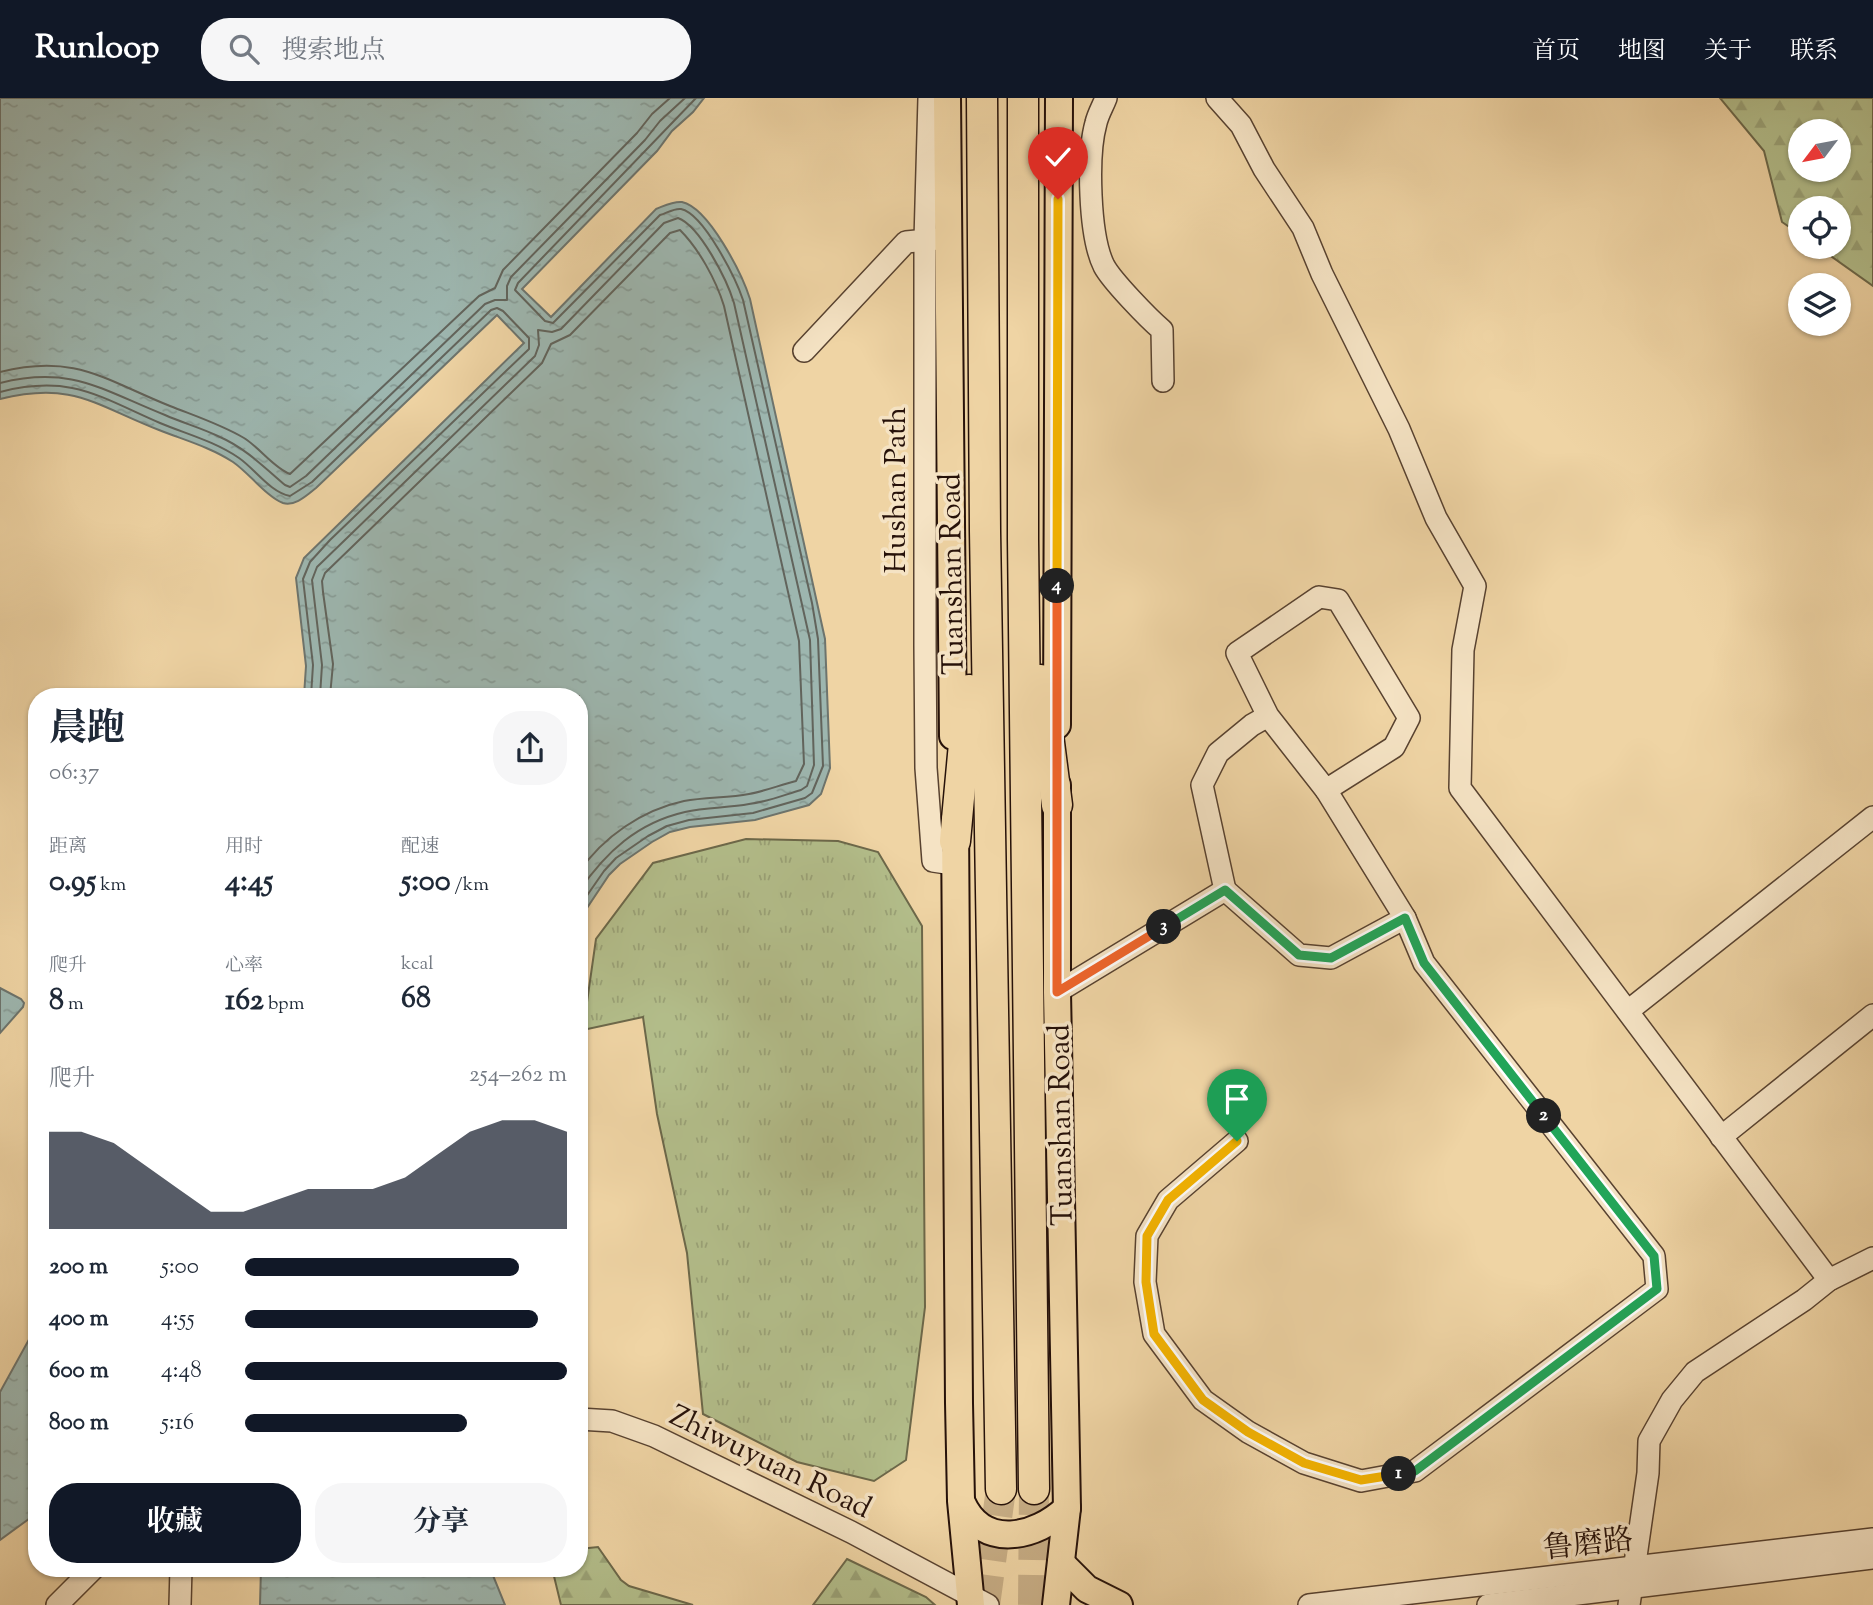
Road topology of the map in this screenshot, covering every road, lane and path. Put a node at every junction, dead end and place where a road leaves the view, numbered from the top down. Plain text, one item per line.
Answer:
1 (929, 98) edge
2 (947, 98) edge
3 (982, 98) edge
4 (1023, 98) edge
5 (1059, 98) edge
6 (1106, 98) edge
7 (1217, 98) edge
8 (936, 239) junction
9 (804, 351) dead end
10 (1163, 382) dead end
11 (985, 531) junction
12 (1023, 539) junction
13 (1268, 716) junction
14 (1326, 790) junction
15 (1057, 805) junction
16 (1873, 817) edge
17 (954, 852) junction
18 (1225, 890) junction
19 (1405, 918) junction
20 (1057, 992) junction
21 (1628, 1011) junction
22 (1873, 1015) edge
23 (1721, 1136) junction
24 (1237, 1141) dead end
25 (1873, 1258) edge
26 (1829, 1280) junction
27 (588, 1420) edge
28 (1001, 1489) tunnel mouth
29 (1034, 1489) tunnel mouth
30 (961, 1501) junction
31 (1067, 1508) junction
32 (1873, 1539) edge
33 (1873, 1558) edge
34 (1061, 1563) junction
35 (85, 1577) edge
36 (181, 1577) edge
37 (1633, 1586) edge
38 (973, 1603) edge
39 (58, 1605) edge
40 (180, 1605) edge
41 (1056, 1605) edge
42 (1119, 1605) edge
43 (1309, 1605) edge
44 (1488, 1605) edge

1 - 8 street
2 - 8 main road, Tuanshan Road
3 - 11 highway, Tuanshan Road
4 - 12 highway, Tuanshan Road
5 - 15 main road, Tuanshan Road
6 - 10 street
7 - 21 street
8 - 9 street
8 - 17 main road, Tuanshan Road
11 - 17 highway
11 - 28 highway, Tuanshan Road
12 - 15 highway
12 - 29 highway, Tuanshan Road
13 - 14 street
13 - 14 street
13 - 18 street
14 - 19 street
15 - 20 main road, Tuanshan Road
16 - 21 street
17 - 30 main road, Tuanshan Road
18 - 19 street
18 - 20 street
19 - 24 street
20 - 31 main road, Tuanshan Road
21 - 23 street
22 - 23 street
23 - 26 street
25 - 26 street
26 - 37 street
27 - 38 street, Zhiwuyuan Road
30 - 31 main road
30 - 38 main road, Tuanshan Road
31 - 34 main road, Tuanshan Road
32 - 37 street, 鲁磨路
33 - 37 street, 鲁磨路
34 - 41 main road, Tuanshan Road
34 - 42 main road
35 - 39 street
36 - 40 street
37 - 43 street, 鲁磨路
37 - 44 street, 鲁磨路

